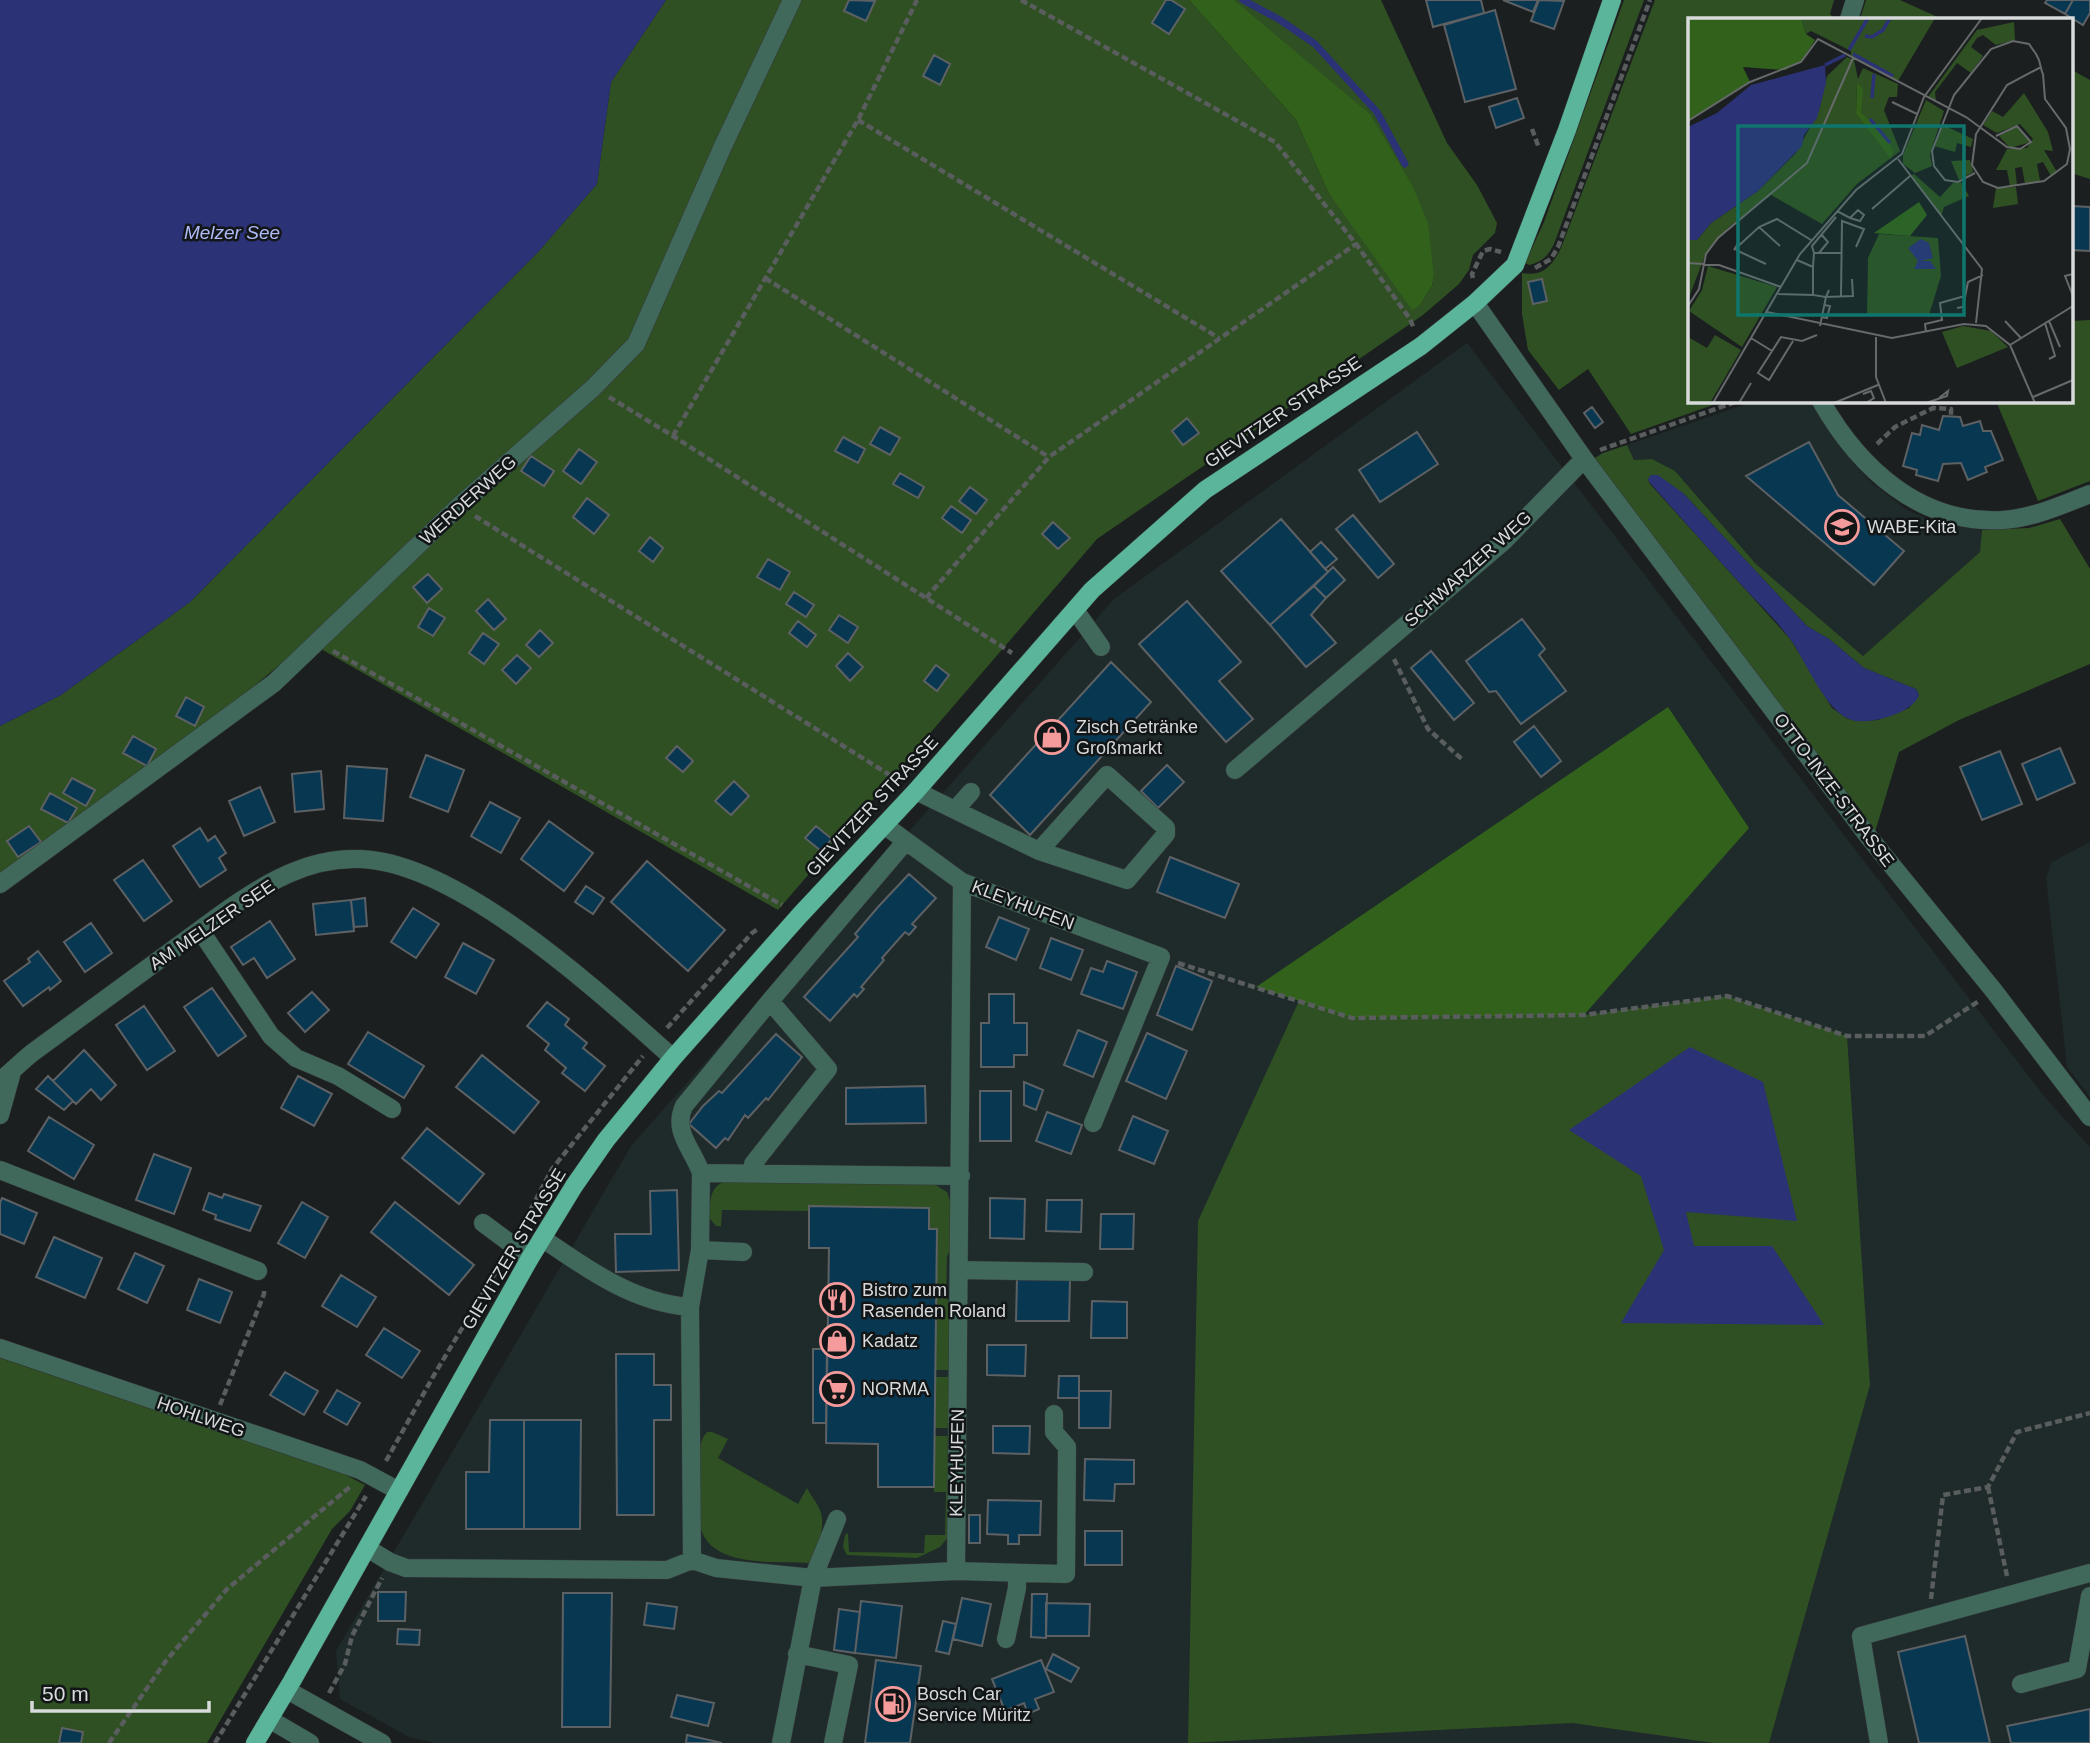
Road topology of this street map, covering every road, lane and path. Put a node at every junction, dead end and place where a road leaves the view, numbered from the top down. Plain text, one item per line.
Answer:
1 (792, 0) edge
2 (916, 0) edge
3 (1021, 0) edge
4 (1612, 0) edge
5 (1855, 0) edge
6 (1849, 18) edge
7 (858, 120) junction
8 (1356, 244) junction
9 (765, 278) junction
10 (1475, 303) junction
11 (1219, 338) junction
12 (1420, 346) junction
13 (593, 388) junction
14 (1735, 402) edge
15 (1822, 402) edge
16 (1951, 417) dead end
17 (673, 436) junction
18 (1049, 457) junction
19 (1861, 458) junction
20 (1584, 459) junction
21 (2090, 494) edge
22 (459, 506) junction
23 (926, 598) junction
24 (1075, 610) junction
25 (317, 642) junction
26 (1386, 642) junction
27 (1101, 648) dead end
28 (1029, 663) junction
29 (1464, 761) dead end
30 (1236, 770) dead end
31 (916, 791) junction
32 (971, 792) dead end
33 (954, 810) junction
34 (884, 825) junction
35 (906, 841) junction
36 (1039, 851) junction
37 (962, 882) junction
38 (0, 884) edge
39 (800, 915) junction
40 (200, 930) junction
41 (1161, 957) junction
42 (1994, 991) junction
43 (770, 1001) junction
44 (673, 1058) junction
45 (6, 1076) edge
46 (392, 1110) dead end
47 (0, 1115) edge
48 (2090, 1116) edge
49 (1093, 1123) dead end
50 (0, 1170) edge
51 (701, 1173) junction
52 (753, 1173) junction
53 (961, 1176) junction
54 (483, 1223) dead end
55 (542, 1238) junction
56 (700, 1250) junction
57 (743, 1252) dead end
58 (530, 1258) junction
59 (960, 1270) junction
60 (258, 1271) joint
61 (1084, 1272) dead end
62 (690, 1307) junction
63 (0, 1348) edge
64 (2090, 1413) edge
65 (1054, 1414) dead end
66 (213, 1422) junction
67 (360, 1470) junction
68 (377, 1478) junction
69 (1988, 1486) junction
70 (400, 1491) junction
71 (837, 1518) dead end
72 (367, 1548) junction
73 (692, 1560) junction
74 (390, 1562) junction
75 (956, 1572) junction
76 (1017, 1573) junction
77 (2090, 1573) edge
78 (813, 1578) junction
79 (2011, 1594) junction
80 (2090, 1596) edge
81 (1929, 1617) junction
82 (1006, 1639) dead end
83 (797, 1654) junction
84 (2021, 1684) dead end
85 (287, 1690) junction
86 (320, 1709) junction
87 (269, 1719) junction
88 (109, 1743) edge
89 (215, 1743) edge
90 (255, 1743) edge
91 (310, 1743) edge
92 (382, 1743) edge
93 (781, 1743) edge
94 (833, 1743) edge
95 (1879, 1743) edge

1 - 13 street, WERDERWEG
2 - 7 path
3 - 8 path
4 - 10 main road, GIEVITZER STRASSE
5 - 6 street
7 - 9 path
7 - 11 path
8 - 11 path
8 - 12 path
9 - 17 path
9 - 18 path
10 - 12 main road, GIEVITZER STRASSE
10 - 20 street
11 - 18 path
12 - 24 main road, GIEVITZER STRASSE
13 - 17 path
13 - 22 street, WERDERWEG
14 - 20 path
15 - 19 street
16 - 19 path
17 - 23 path
18 - 23 path
19 - 21 street
20 - 26 street, SCHWARZER WEG
20 - 42 street, OTTO-INZE-STRASSE
22 - 25 street, WERDERWEG
22 - 31 path
23 - 28 path
24 - 27 street
24 - 28 main road, GIEVITZER STRASSE
25 - 38 street, WERDERWEG
25 - 39 path
26 - 29 path
26 - 30 street, SCHWARZER WEG
28 - 31 main road, GIEVITZER STRASSE
31 - 33 street
31 - 34 main road, GIEVITZER STRASSE
32 - 33 street
33 - 36 street
34 - 35 street
34 - 39 main road, GIEVITZER STRASSE
35 - 37 street
35 - 43 street
36 - 36 street
37 - 41 street, KLEYHUFEN
37 - 53 street, KLEYHUFEN
39 - 44 main road, GIEVITZER STRASSE
40 - 44 street, AM MELZER SEE
40 - 45 street, AM MELZER SEE
40 - 46 street
41 - 42 path
41 - 49 street
42 - 48 street, OTTO-INZE-STRASSE
43 - 51 street
43 - 52 street
44 - 55 main road, GIEVITZER STRASSE
45 - 47 street, AM MELZER SEE
50 - 60 street
51 - 52 street
51 - 56 street
52 - 53 street
53 - 59 street, KLEYHUFEN
54 - 58 street
55 - 58 main road, GIEVITZER STRASSE
55 - 62 street
56 - 57 street
56 - 62 street
58 - 70 main road, GIEVITZER STRASSE
59 - 61 street
59 - 75 street, KLEYHUFEN
60 - 66 path
62 - 73 street
63 - 66 street, HOHLWEG
64 - 69 path
65 - 76 street
66 - 67 street, HOHLWEG
67 - 68 street, HOHLWEG
67 - 88 path
68 - 70 street, HOHLWEG
68 - 89 path
69 - 79 path
69 - 81 path
70 - 72 main road, GIEVITZER STRASSE
71 - 78 street
72 - 74 street
72 - 85 main road, GIEVITZER STRASSE
73 - 74 street
73 - 78 street
74 - 86 path
75 - 76 street
75 - 78 street
76 - 82 street
77 - 79 street
78 - 83 street
79 - 81 street
80 - 84 street
81 - 95 street
83 - 93 street
83 - 94 street
85 - 86 street
85 - 87 main road, GIEVITZER STRASSE
86 - 92 street
87 - 90 main road, GIEVITZER STRASSE
87 - 91 street

